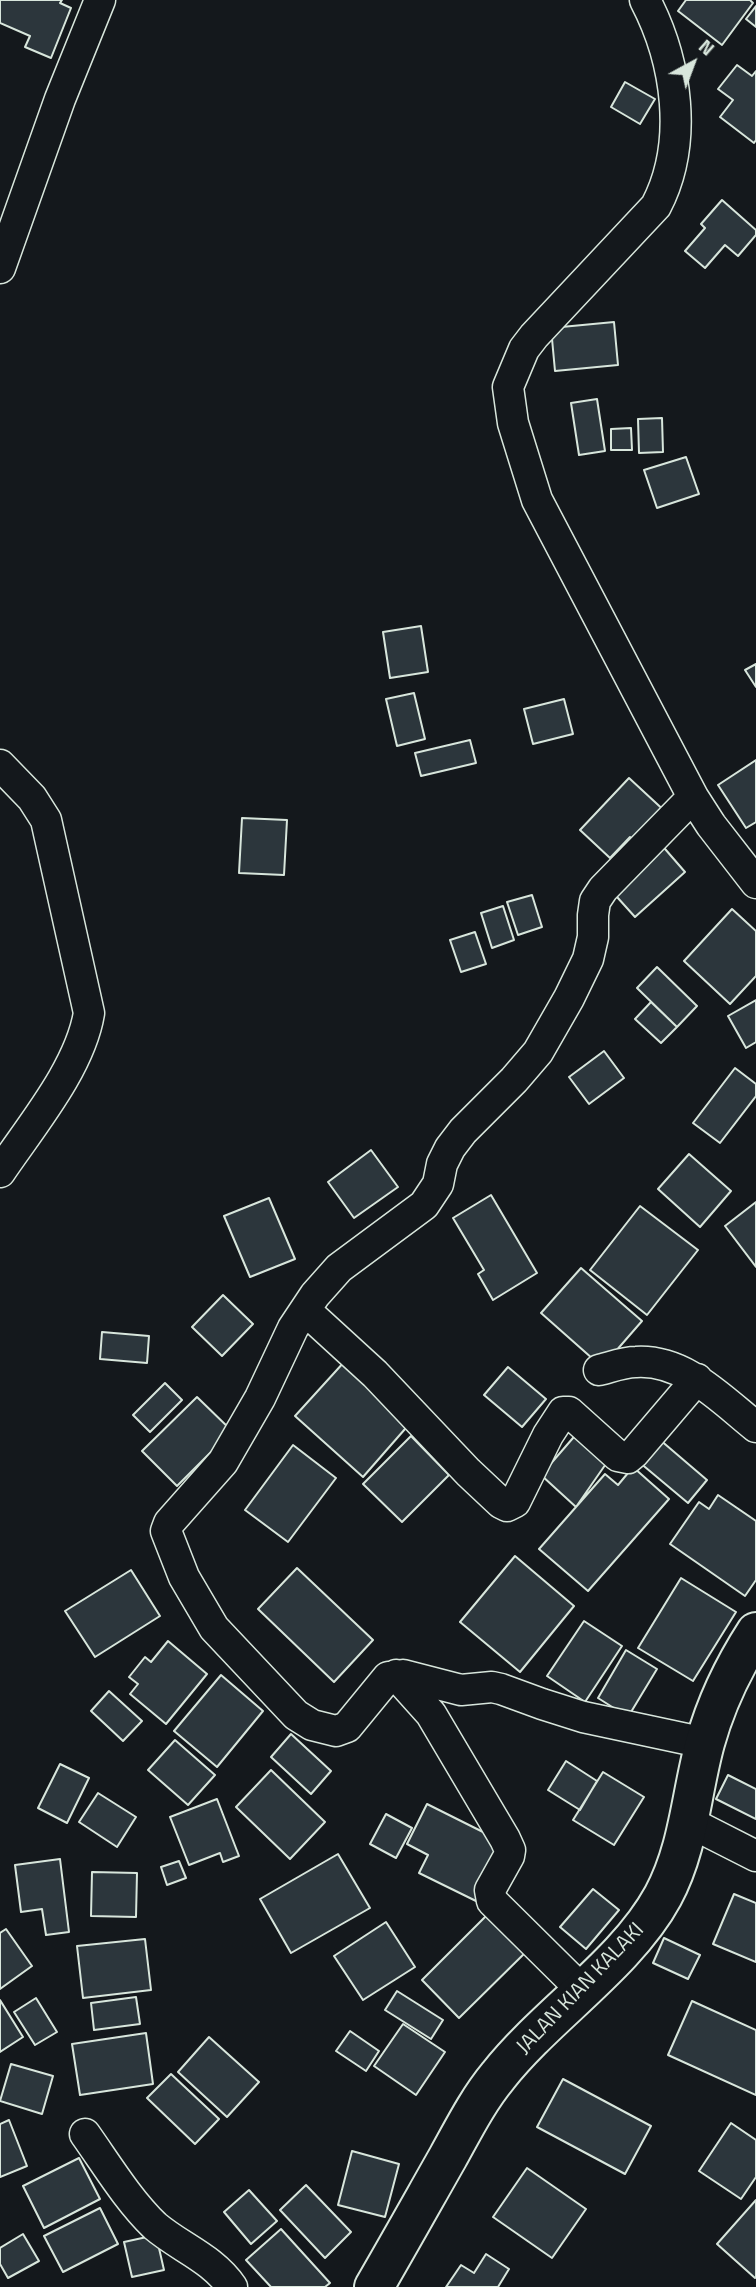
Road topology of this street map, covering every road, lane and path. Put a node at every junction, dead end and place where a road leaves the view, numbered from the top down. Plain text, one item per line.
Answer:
1 (100, 0) edge
2 (645, 0) edge
3 (0, 268) edge
4 (0, 765) edge
5 (693, 797) junction
6 (756, 883) edge
7 (0, 1172) edge
8 (305, 1310) junction
9 (599, 1370) dead end
10 (697, 1379) junction
11 (756, 1427) edge
12 (756, 1632) edge
13 (396, 1675) junction
14 (705, 1743) junction
15 (689, 1822) junction
16 (756, 1856) edge
17 (582, 1990) junction
18 (95, 2139) dead end
19 (233, 2287) edge
20 (374, 2287) edge

1 - 3 street
2 - 5 street
4 - 7 street
5 - 6 street
5 - 8 street
8 - 10 street
8 - 13 street
9 - 10 street
10 - 11 street
12 - 14 street, JALAN KIAN KALAKI
13 - 14 street
13 - 17 street
14 - 15 street, JALAN KIAN KALAKI
15 - 16 street
15 - 17 street, JALAN KIAN KALAKI
17 - 20 street, JALAN KIAN KALAKI
18 - 19 street

